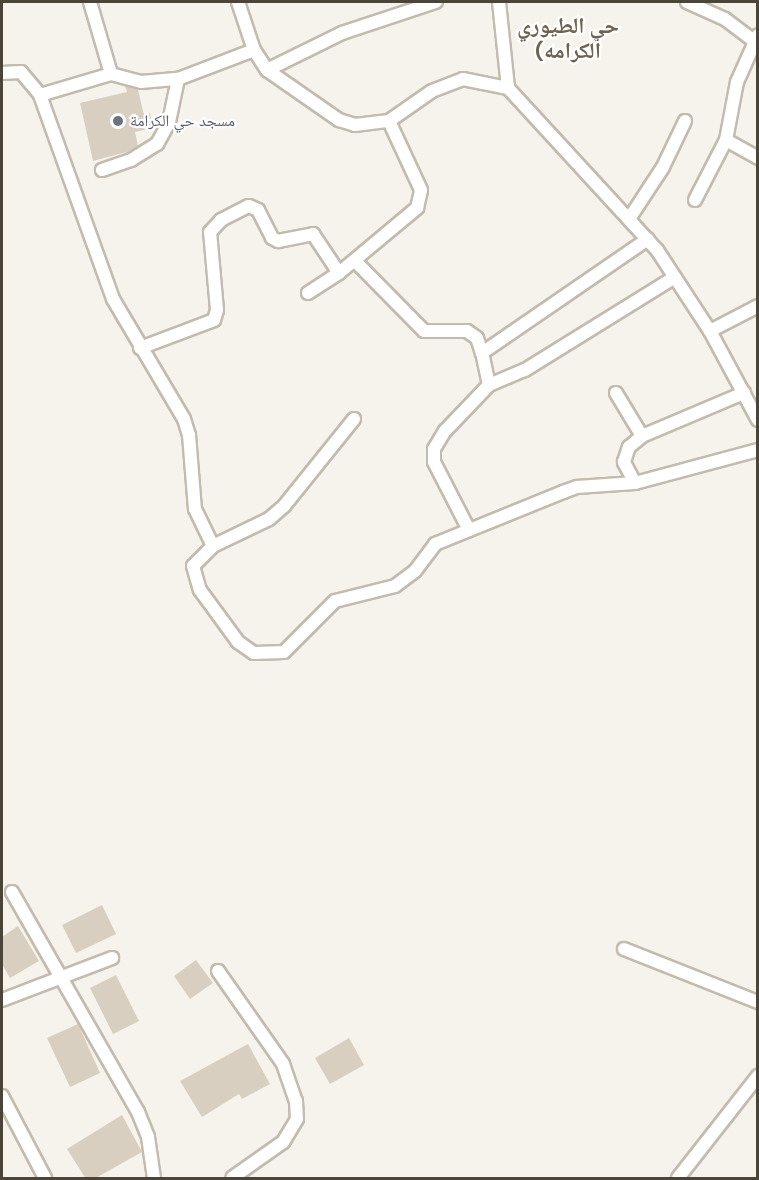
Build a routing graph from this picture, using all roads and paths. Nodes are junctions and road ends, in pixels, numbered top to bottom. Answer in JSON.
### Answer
{"nodes":[{"id":1,"x":90,"y":2,"type":"edge"},
{"id":2,"x":238,"y":2,"type":"edge"},
{"id":3,"x":436,"y":2,"type":"edge"},
{"id":4,"x":499,"y":2,"type":"edge"},
{"id":5,"x":687,"y":2,"type":"edge"},
{"id":6,"x":756,"y":40,"type":"edge"},
{"id":7,"x":254,"y":50,"type":"junction"},
{"id":8,"x":267,"y":70,"type":"junction"},
{"id":9,"x":2,"y":73,"type":"edge"},
{"id":10,"x":111,"y":74,"type":"junction"},
{"id":11,"x":178,"y":79,"type":"junction"},
{"id":12,"x":508,"y":88,"type":"junction"},
{"id":13,"x":40,"y":95,"type":"junction"},
{"id":14,"x":389,"y":121,"type":"junction"},
{"id":15,"x":685,"y":121,"type":"dead end"},
{"id":16,"x":726,"y":140,"type":"junction"},
{"id":17,"x":758,"y":158,"type":"edge"},
{"id":18,"x":102,"y":170,"type":"dead end"},
{"id":19,"x":695,"y":200,"type":"dead end"},
{"id":20,"x":629,"y":219,"type":"junction"},
{"id":21,"x":648,"y":239,"type":"junction"},
{"id":22,"x":355,"y":261,"type":"junction"},
{"id":23,"x":339,"y":273,"type":"junction"},
{"id":24,"x":675,"y":277,"type":"junction"},
{"id":25,"x":308,"y":293,"type":"dead end"},
{"id":26,"x":758,"y":306,"type":"edge"},
{"id":27,"x":710,"y":331,"type":"junction"},
{"id":28,"x":140,"y":348,"type":"junction"},
{"id":29,"x":482,"y":353,"type":"junction"},
{"id":30,"x":489,"y":385,"type":"junction"},
{"id":31,"x":616,"y":393,"type":"dead end"},
{"id":32,"x":744,"y":393,"type":"junction"},
{"id":33,"x":354,"y":419,"type":"dead end"},
{"id":34,"x":758,"y":420,"type":"edge"},
{"id":35,"x":642,"y":436,"type":"junction"},
{"id":36,"x":758,"y":450,"type":"edge"},
{"id":37,"x":635,"y":483,"type":"junction"},
{"id":38,"x":470,"y":530,"type":"junction"},
{"id":39,"x":213,"y":546,"type":"junction"},
{"id":40,"x":12,"y":892,"type":"dead end"},
{"id":41,"x":624,"y":949,"type":"dead end"},
{"id":42,"x":112,"y":958,"type":"dead end"},
{"id":43,"x":218,"y":971,"type":"dead end"},
{"id":44,"x":63,"y":976,"type":"junction"},
{"id":45,"x":2,"y":1000,"type":"edge"},
{"id":46,"x":758,"y":1002,"type":"edge"},
{"id":47,"x":758,"y":1076,"type":"edge"},
{"id":48,"x":2,"y":1096,"type":"edge"},
{"id":49,"x":5,"y":1110,"type":"edge"},
{"id":50,"x":45,"y":1179,"type":"edge"},
{"id":51,"x":154,"y":1179,"type":"edge"},
{"id":52,"x":232,"y":1179,"type":"edge"},
{"id":53,"x":678,"y":1179,"type":"edge"}],
"edges":[{"from":1,"to":10,"type":"street"},
{"from":2,"to":7,"type":"street"},
{"from":3,"to":8,"type":"street"},
{"from":4,"to":12,"type":"street"},
{"from":5,"to":6,"type":"street"},
{"from":6,"to":16,"type":"street"},
{"from":7,"to":8,"type":"street"},
{"from":7,"to":11,"type":"street"},
{"from":8,"to":14,"type":"street"},
{"from":9,"to":13,"type":"street"},
{"from":10,"to":11,"type":"street"},
{"from":10,"to":13,"type":"street"},
{"from":11,"to":18,"type":"street"},
{"from":12,"to":14,"type":"street"},
{"from":12,"to":20,"type":"street"},
{"from":13,"to":28,"type":"street"},
{"from":14,"to":22,"type":"street"},
{"from":15,"to":20,"type":"street"},
{"from":16,"to":17,"type":"street"},
{"from":16,"to":19,"type":"street"},
{"from":20,"to":21,"type":"street"},
{"from":21,"to":24,"type":"street"},
{"from":21,"to":29,"type":"street"},
{"from":22,"to":23,"type":"street"},
{"from":22,"to":29,"type":"street"},
{"from":23,"to":25,"type":"street"},
{"from":23,"to":28,"type":"street"},
{"from":24,"to":27,"type":"street"},
{"from":24,"to":30,"type":"street"},
{"from":26,"to":27,"type":"street"},
{"from":27,"to":32,"type":"street"},
{"from":28,"to":39,"type":"street"},
{"from":29,"to":30,"type":"street"},
{"from":30,"to":38,"type":"street"},
{"from":31,"to":35,"type":"street"},
{"from":32,"to":34,"type":"street"},
{"from":32,"to":35,"type":"street"},
{"from":33,"to":39,"type":"street"},
{"from":35,"to":37,"type":"street"},
{"from":36,"to":37,"type":"street"},
{"from":37,"to":38,"type":"street"},
{"from":38,"to":39,"type":"street"},
{"from":40,"to":44,"type":"street"},
{"from":41,"to":46,"type":"street"},
{"from":42,"to":44,"type":"street"},
{"from":43,"to":52,"type":"street"},
{"from":44,"to":45,"type":"street"},
{"from":44,"to":51,"type":"street"},
{"from":47,"to":53,"type":"street"},
{"from":48,"to":49,"type":"street"},
{"from":49,"to":50,"type":"street"}]}
